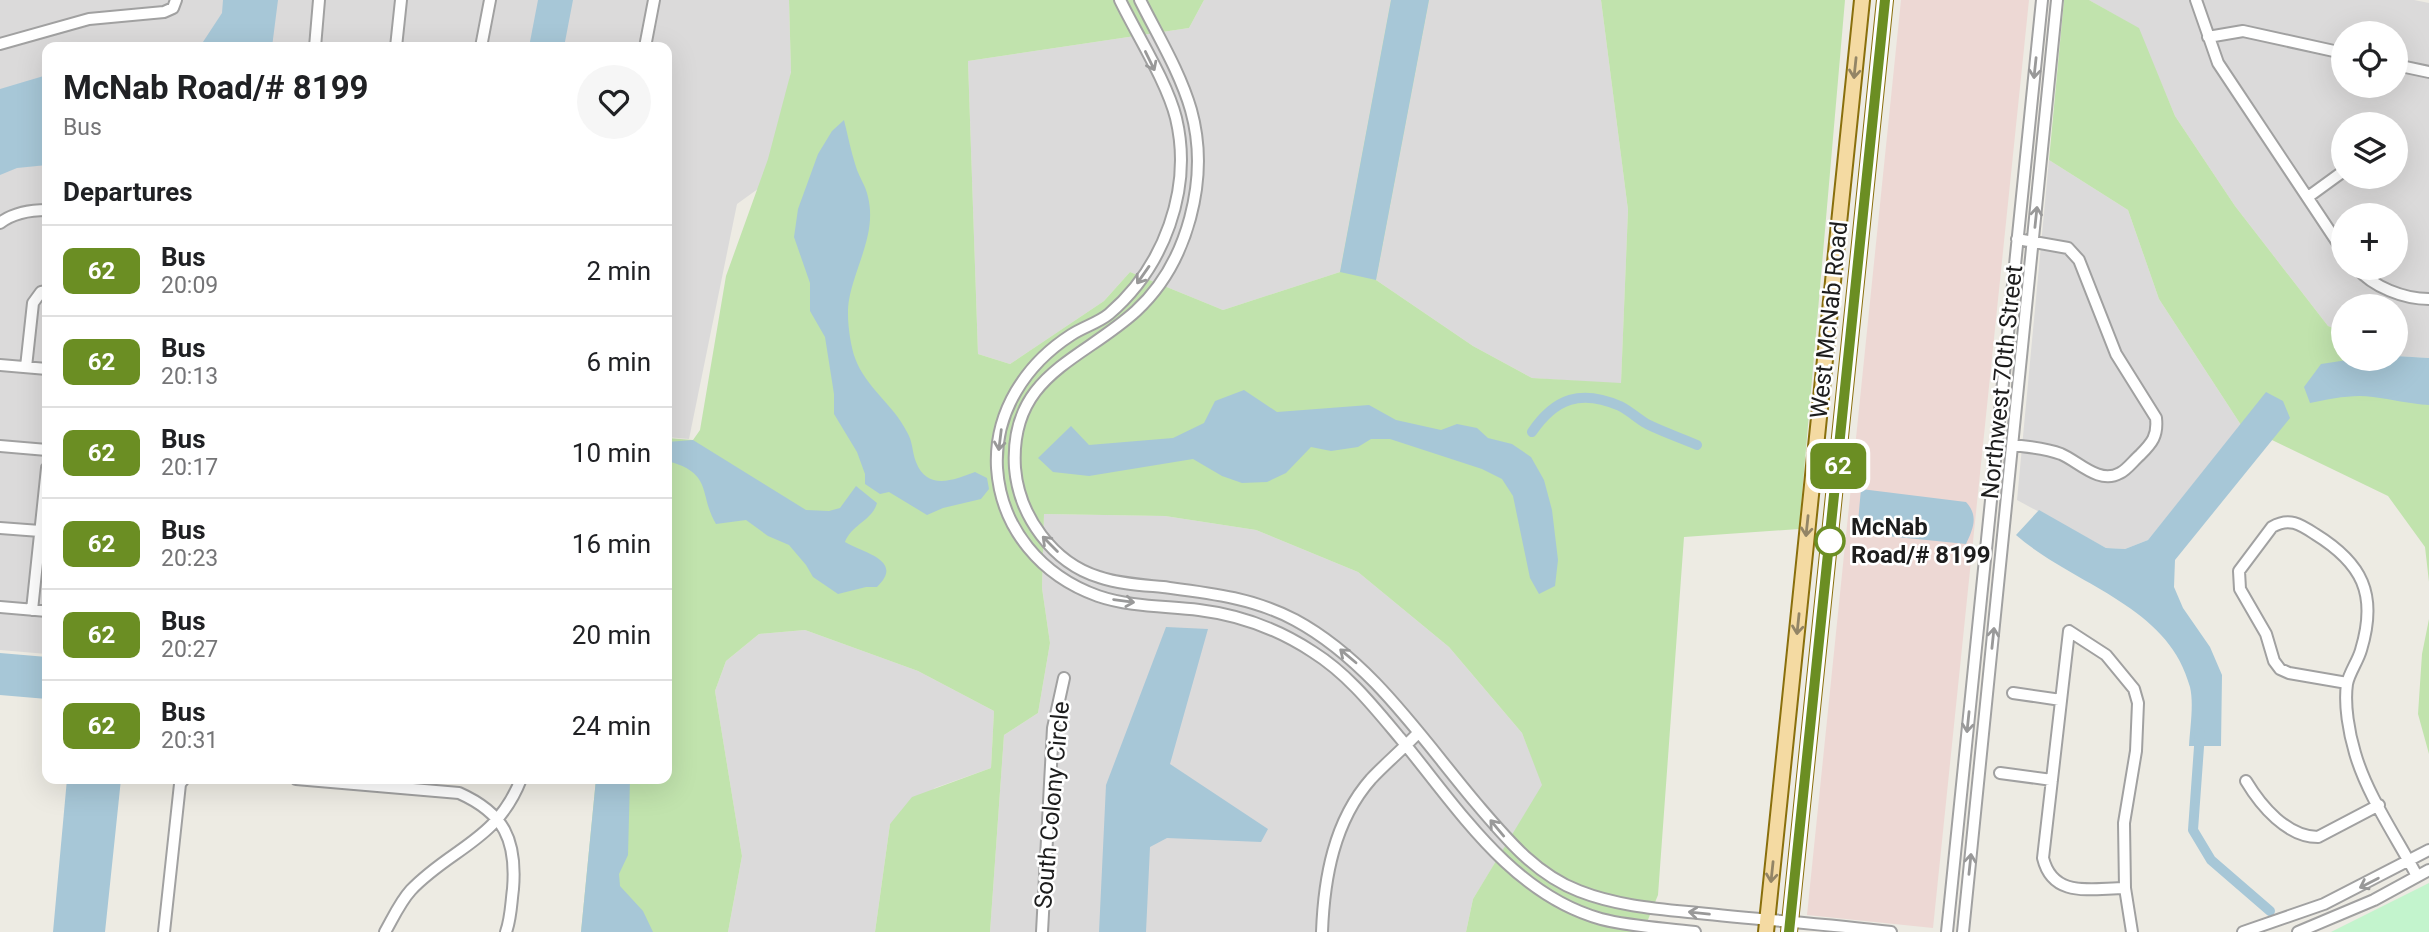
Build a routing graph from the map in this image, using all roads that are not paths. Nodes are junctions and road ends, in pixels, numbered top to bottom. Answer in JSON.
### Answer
{"nodes":[{"id":1,"x":319,"y":0,"type":"edge"},
{"id":2,"x":401,"y":0,"type":"edge"},
{"id":3,"x":490,"y":0,"type":"edge"},
{"id":4,"x":654,"y":0,"type":"edge"},
{"id":5,"x":1120,"y":0,"type":"edge"},
{"id":6,"x":1140,"y":0,"type":"edge"},
{"id":7,"x":1862,"y":0,"type":"edge"},
{"id":8,"x":1885,"y":0,"type":"edge"},
{"id":9,"x":2042,"y":0,"type":"edge"},
{"id":10,"x":2057,"y":0,"type":"edge"},
{"id":11,"x":2196,"y":0,"type":"edge"},
{"id":12,"x":175,"y":4,"type":"edge"},
{"id":13,"x":2207,"y":37,"type":"junction"},
{"id":14,"x":315,"y":42,"type":"edge"},
{"id":15,"x":397,"y":42,"type":"edge"},
{"id":16,"x":482,"y":42,"type":"edge"},
{"id":17,"x":646,"y":42,"type":"edge"},
{"id":18,"x":0,"y":44,"type":"edge"},
{"id":19,"x":2331,"y":50,"type":"edge"},
{"id":20,"x":2408,"y":68,"type":"edge"},
{"id":21,"x":2429,"y":72,"type":"edge"},
{"id":22,"x":2331,"y":180,"type":"edge"},
{"id":23,"x":2308,"y":197,"type":"junction"},
{"id":24,"x":42,"y":210,"type":"edge"},
{"id":25,"x":0,"y":223,"type":"edge"},
{"id":26,"x":2331,"y":232,"type":"edge"},
{"id":27,"x":2017,"y":239,"type":"junction"},
{"id":28,"x":2034,"y":242,"type":"junction"},
{"id":29,"x":2371,"y":280,"type":"edge"},
{"id":30,"x":42,"y":294,"type":"edge"},
{"id":31,"x":2429,"y":299,"type":"edge"},
{"id":32,"x":0,"y":365,"type":"edge"},
{"id":33,"x":26,"y":367,"type":"junction"},
{"id":34,"x":42,"y":369,"type":"edge"},
{"id":35,"x":2013,"y":445,"type":"junction"},
{"id":36,"x":0,"y":446,"type":"edge"},
{"id":37,"x":42,"y":450,"type":"edge"},
{"id":38,"x":42,"y":513,"type":"edge"},
{"id":39,"x":0,"y":528,"type":"edge"},
{"id":40,"x":40,"y":531,"type":"junction"},
{"id":41,"x":1087,"y":571,"type":"junction"},
{"id":42,"x":1096,"y":595,"type":"junction"},
{"id":43,"x":0,"y":607,"type":"edge"},
{"id":44,"x":32,"y":610,"type":"junction"},
{"id":45,"x":42,"y":611,"type":"edge"},
{"id":46,"x":1064,"y":678,"type":"dead end"},
{"id":47,"x":2347,"y":683,"type":"junction"},
{"id":48,"x":2013,"y":693,"type":"dead end"},
{"id":49,"x":2061,"y":700,"type":"junction"},
{"id":50,"x":1418,"y":733,"type":"junction"},
{"id":51,"x":1406,"y":746,"type":"junction"},
{"id":52,"x":2000,"y":774,"type":"dead end"},
{"id":53,"x":2052,"y":780,"type":"junction"},
{"id":54,"x":2246,"y":781,"type":"dead end"},
{"id":55,"x":180,"y":784,"type":"edge"},
{"id":56,"x":354,"y":784,"type":"edge"},
{"id":57,"x":519,"y":784,"type":"edge"},
{"id":58,"x":1468,"y":794,"type":"junction"},
{"id":59,"x":2379,"y":805,"type":"junction"},
{"id":60,"x":1455,"y":806,"type":"junction"},
{"id":61,"x":498,"y":817,"type":"junction"},
{"id":62,"x":2429,"y":850,"type":"edge"},
{"id":63,"x":2410,"y":861,"type":"junction"},
{"id":64,"x":2429,"y":870,"type":"edge"},
{"id":65,"x":2417,"y":876,"type":"junction"},
{"id":66,"x":2125,"y":888,"type":"junction"},
{"id":67,"x":1766,"y":926,"type":"edge"},
{"id":68,"x":1790,"y":927,"type":"edge"},
{"id":69,"x":163,"y":932,"type":"edge"},
{"id":70,"x":385,"y":932,"type":"edge"},
{"id":71,"x":506,"y":932,"type":"edge"},
{"id":72,"x":1042,"y":932,"type":"edge"},
{"id":73,"x":1322,"y":932,"type":"edge"},
{"id":74,"x":1695,"y":932,"type":"edge"},
{"id":75,"x":1891,"y":932,"type":"edge"},
{"id":76,"x":1947,"y":932,"type":"edge"},
{"id":77,"x":1963,"y":932,"type":"edge"},
{"id":78,"x":2132,"y":932,"type":"edge"},
{"id":79,"x":2243,"y":932,"type":"edge"},
{"id":80,"x":2298,"y":932,"type":"edge"}],
"edges":[{"from":1,"to":14,"type":"street"},
{"from":2,"to":15,"type":"street"},
{"from":3,"to":16,"type":"street"},
{"from":4,"to":17,"type":"street"},
{"from":5,"to":42,"type":"street","one_way":true},
{"from":41,"to":6,"type":"street","one_way":true},
{"from":7,"to":67,"type":"main road","name":"West McNab Road","one_way":true},
{"from":8,"to":68,"type":"main road","name":"West McNab Road"},
{"from":9,"to":27,"type":"street","name":"Northwest 70th Street","one_way":true},
{"from":28,"to":10,"type":"street","name":"Northwest 70th Street","one_way":true},
{"from":11,"to":13,"type":"street"},
{"from":12,"to":18,"type":"street"},
{"from":13,"to":19,"type":"street"},
{"from":13,"to":23,"type":"street"},
{"from":20,"to":21,"type":"street"},
{"from":22,"to":23,"type":"street"},
{"from":23,"to":26,"type":"street"},
{"from":24,"to":25,"type":"street"},
{"from":27,"to":28,"type":"street"},
{"from":27,"to":76,"type":"street","name":"Northwest 70th Street","one_way":true},
{"from":28,"to":35,"type":"street","name":"Northwest 70th Street"},
{"from":28,"to":35,"type":"street"},
{"from":29,"to":31,"type":"street"},
{"from":30,"to":33,"type":"street"},
{"from":32,"to":33,"type":"street"},
{"from":33,"to":34,"type":"street"},
{"from":77,"to":35,"type":"street","name":"Northwest 70th Street","one_way":true},
{"from":36,"to":37,"type":"street"},
{"from":38,"to":40,"type":"street"},
{"from":39,"to":40,"type":"street"},
{"from":40,"to":44,"type":"street"},
{"from":41,"to":42,"type":"street"},
{"from":50,"to":41,"type":"street","one_way":true},
{"from":42,"to":51,"type":"street","one_way":true},
{"from":43,"to":44,"type":"street"},
{"from":44,"to":45,"type":"street"},
{"from":46,"to":72,"type":"street","name":"South Colony Circle"},
{"from":47,"to":47,"type":"street"},
{"from":47,"to":59,"type":"street"},
{"from":48,"to":49,"type":"street"},
{"from":49,"to":53,"type":"street"},
{"from":49,"to":66,"type":"street"},
{"from":50,"to":51,"type":"street"},
{"from":50,"to":58,"type":"street"},
{"from":51,"to":60,"type":"street"},
{"from":51,"to":73,"type":"street"},
{"from":52,"to":53,"type":"street"},
{"from":53,"to":66,"type":"street"},
{"from":54,"to":59,"type":"street"},
{"from":55,"to":69,"type":"street"},
{"from":56,"to":61,"type":"street"},
{"from":57,"to":61,"type":"street"},
{"from":58,"to":60,"type":"street"},
{"from":67,"to":58,"type":"street","one_way":true},
{"from":59,"to":63,"type":"street"},
{"from":60,"to":74,"type":"street"},
{"from":61,"to":70,"type":"street"},
{"from":61,"to":71,"type":"street"},
{"from":62,"to":63,"type":"street"},
{"from":63,"to":65,"type":"street"},
{"from":63,"to":79,"type":"street","one_way":true},
{"from":64,"to":65,"type":"street"},
{"from":65,"to":80,"type":"street"},
{"from":66,"to":78,"type":"street"},
{"from":67,"to":68,"type":"street"},
{"from":68,"to":75,"type":"street"}]}
